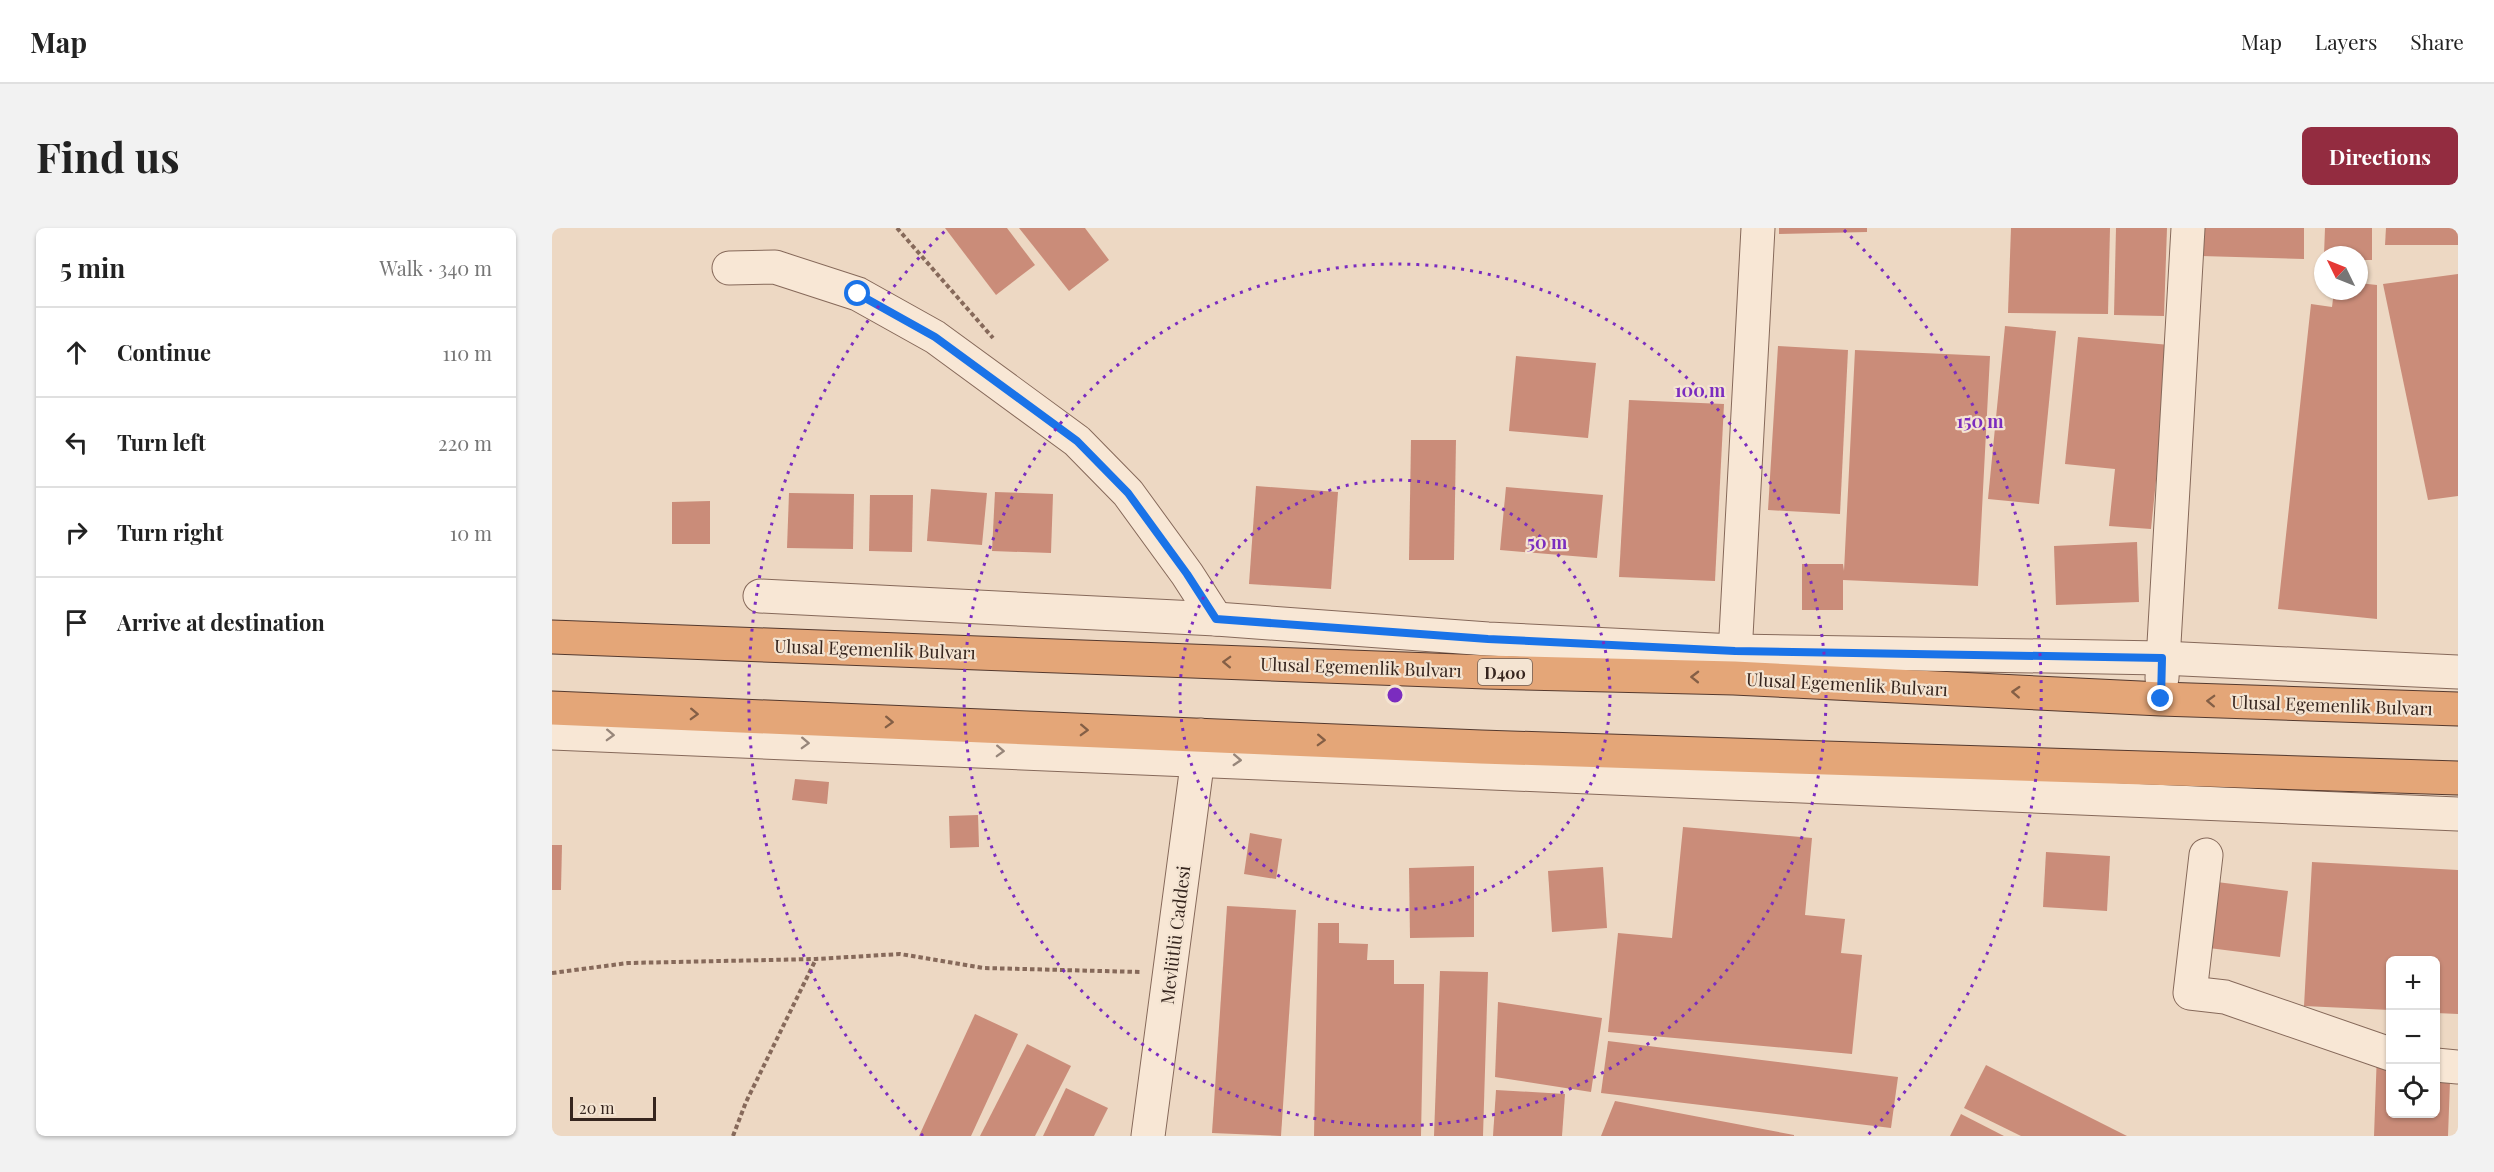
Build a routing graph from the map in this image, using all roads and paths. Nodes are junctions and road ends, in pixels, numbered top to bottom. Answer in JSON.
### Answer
{"nodes":[{"id":1,"x":897,"y":228,"type":"edge"},
{"id":2,"x":1758,"y":228,"type":"edge"},
{"id":3,"x":2188,"y":228,"type":"edge"},
{"id":4,"x":729,"y":268,"type":"dead end"},
{"id":5,"x":998,"y":344,"type":"dead end"},
{"id":6,"x":760,"y":596,"type":"dead end"},
{"id":7,"x":1216,"y":619,"type":"junction"},
{"id":8,"x":552,"y":637,"type":"edge"},
{"id":9,"x":2162,"y":658,"type":"junction"},
{"id":10,"x":1734,"y":665,"type":"junction"},
{"id":11,"x":2458,"y":672,"type":"edge"},
{"id":12,"x":2161,"y":699,"type":"junction"},
{"id":13,"x":552,"y":708,"type":"edge"},
{"id":14,"x":2458,"y":710,"type":"edge"},
{"id":15,"x":552,"y":733,"type":"edge"},
{"id":16,"x":1199,"y":747,"type":"junction"},
{"id":17,"x":2458,"y":778,"type":"edge"},
{"id":18,"x":2458,"y":814,"type":"edge"},
{"id":19,"x":2206,"y":855,"type":"dead end"},
{"id":20,"x":816,"y":959,"type":"junction"},
{"id":21,"x":1170,"y":972,"type":"junction"},
{"id":22,"x":552,"y":973,"type":"edge"},
{"id":23,"x":2386,"y":1052,"type":"edge"},
{"id":24,"x":2440,"y":1065,"type":"edge"},
{"id":25,"x":2458,"y":1067,"type":"edge"},
{"id":26,"x":733,"y":1136,"type":"edge"},
{"id":27,"x":1148,"y":1136,"type":"edge"}],
"edges":[{"from":1,"to":5,"type":"path"},
{"from":2,"to":10,"type":"street"},
{"from":3,"to":9,"type":"street"},
{"from":4,"to":7,"type":"street"},
{"from":6,"to":7,"type":"street"},
{"from":7,"to":10,"type":"street"},
{"from":10,"to":8,"type":"highway","name":"Ulusal Egemenlik Bulvarı","number":"D400","one_way":true},
{"from":9,"to":10,"type":"street"},
{"from":9,"to":11,"type":"street"},
{"from":9,"to":12,"type":"street"},
{"from":12,"to":10,"type":"highway","name":"Ulusal Egemenlik Bulvarı","number":"D400","one_way":true},
{"from":14,"to":12,"type":"highway","name":"Ulusal Egemenlik Bulvarı","number":"D400","one_way":true},
{"from":13,"to":16,"type":"highway","one_way":true},
{"from":15,"to":16,"type":"street","one_way":true},
{"from":16,"to":17,"type":"highway","one_way":true},
{"from":16,"to":18,"type":"street","one_way":true},
{"from":16,"to":21,"type":"street","name":"Mevlütlü Caddesi"},
{"from":19,"to":23,"type":"street"},
{"from":20,"to":21,"type":"path"},
{"from":20,"to":22,"type":"path"},
{"from":20,"to":26,"type":"path"},
{"from":21,"to":27,"type":"street","name":"Mevlütlü Caddesi"},
{"from":24,"to":25,"type":"street"}]}
